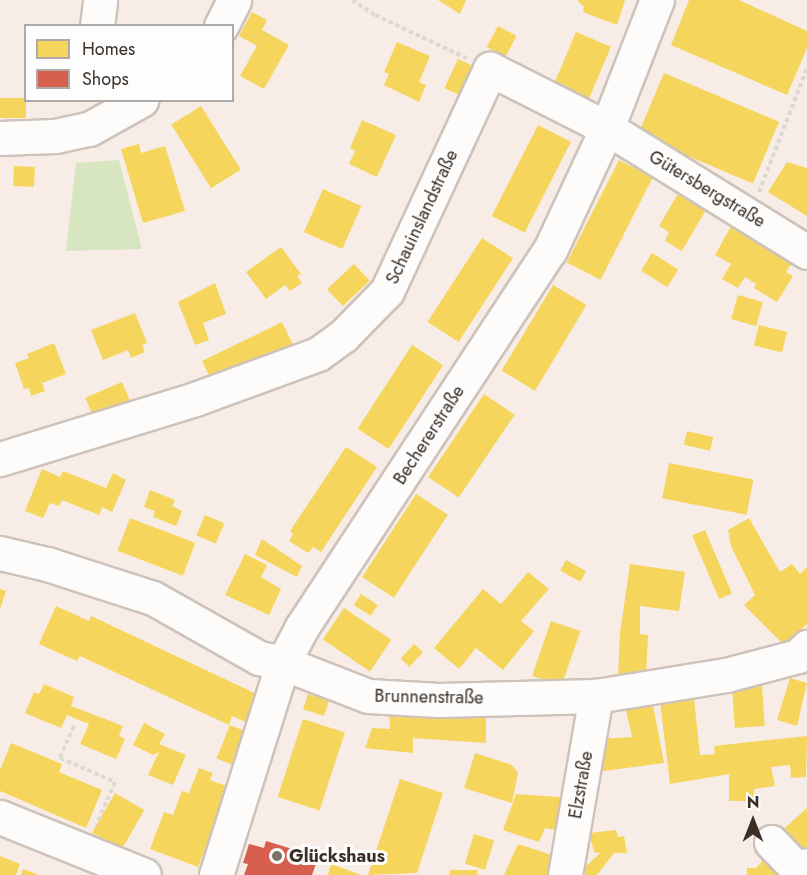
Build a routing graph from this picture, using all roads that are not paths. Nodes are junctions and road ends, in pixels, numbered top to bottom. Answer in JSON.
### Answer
{"nodes":[{"id":1,"x":100,"y":0,"type":"edge"},
{"id":2,"x":234,"y":0,"type":"edge"},
{"id":3,"x":657,"y":0,"type":"edge"},
{"id":4,"x":97,"y":24,"type":"edge"},
{"id":5,"x":222,"y":24,"type":"edge"},
{"id":6,"x":129,"y":104,"type":"edge"},
{"id":7,"x":607,"y":128,"type":"junction"},
{"id":8,"x":0,"y":138,"type":"edge"},
{"id":9,"x":807,"y":252,"type":"edge"},
{"id":10,"x":0,"y":459,"type":"edge"},
{"id":11,"x":0,"y":553,"type":"edge"},
{"id":12,"x":804,"y":656,"type":"edge"},
{"id":13,"x":283,"y":663,"type":"junction"},
{"id":14,"x":596,"y":696,"type":"junction"},
{"id":15,"x":0,"y":817,"type":"edge"},
{"id":16,"x":771,"y":842,"type":"dead end"},
{"id":17,"x":807,"y":866,"type":"edge"},
{"id":18,"x":144,"y":875,"type":"edge"},
{"id":19,"x":216,"y":875,"type":"edge"},
{"id":20,"x":565,"y":875,"type":"edge"}],
"edges":[{"from":1,"to":4,"type":"street"},
{"from":2,"to":5,"type":"street"},
{"from":3,"to":7,"type":"street","name":"Bechererstraße"},
{"from":6,"to":8,"type":"street"},
{"from":7,"to":9,"type":"street","name":"Gütersbergstraße"},
{"from":7,"to":10,"type":"street","name":"Schauinslandstraße"},
{"from":7,"to":13,"type":"street","name":"Bechererstraße"},
{"from":11,"to":13,"type":"street","name":"Brunnenstraße"},
{"from":12,"to":14,"type":"street","name":"Brunnenstraße"},
{"from":13,"to":14,"type":"street","name":"Brunnenstraße"},
{"from":13,"to":19,"type":"street","name":"Bechererstraße"},
{"from":14,"to":20,"type":"street","name":"Elzstraße"},
{"from":15,"to":18,"type":"street"},
{"from":16,"to":17,"type":"street"}]}
